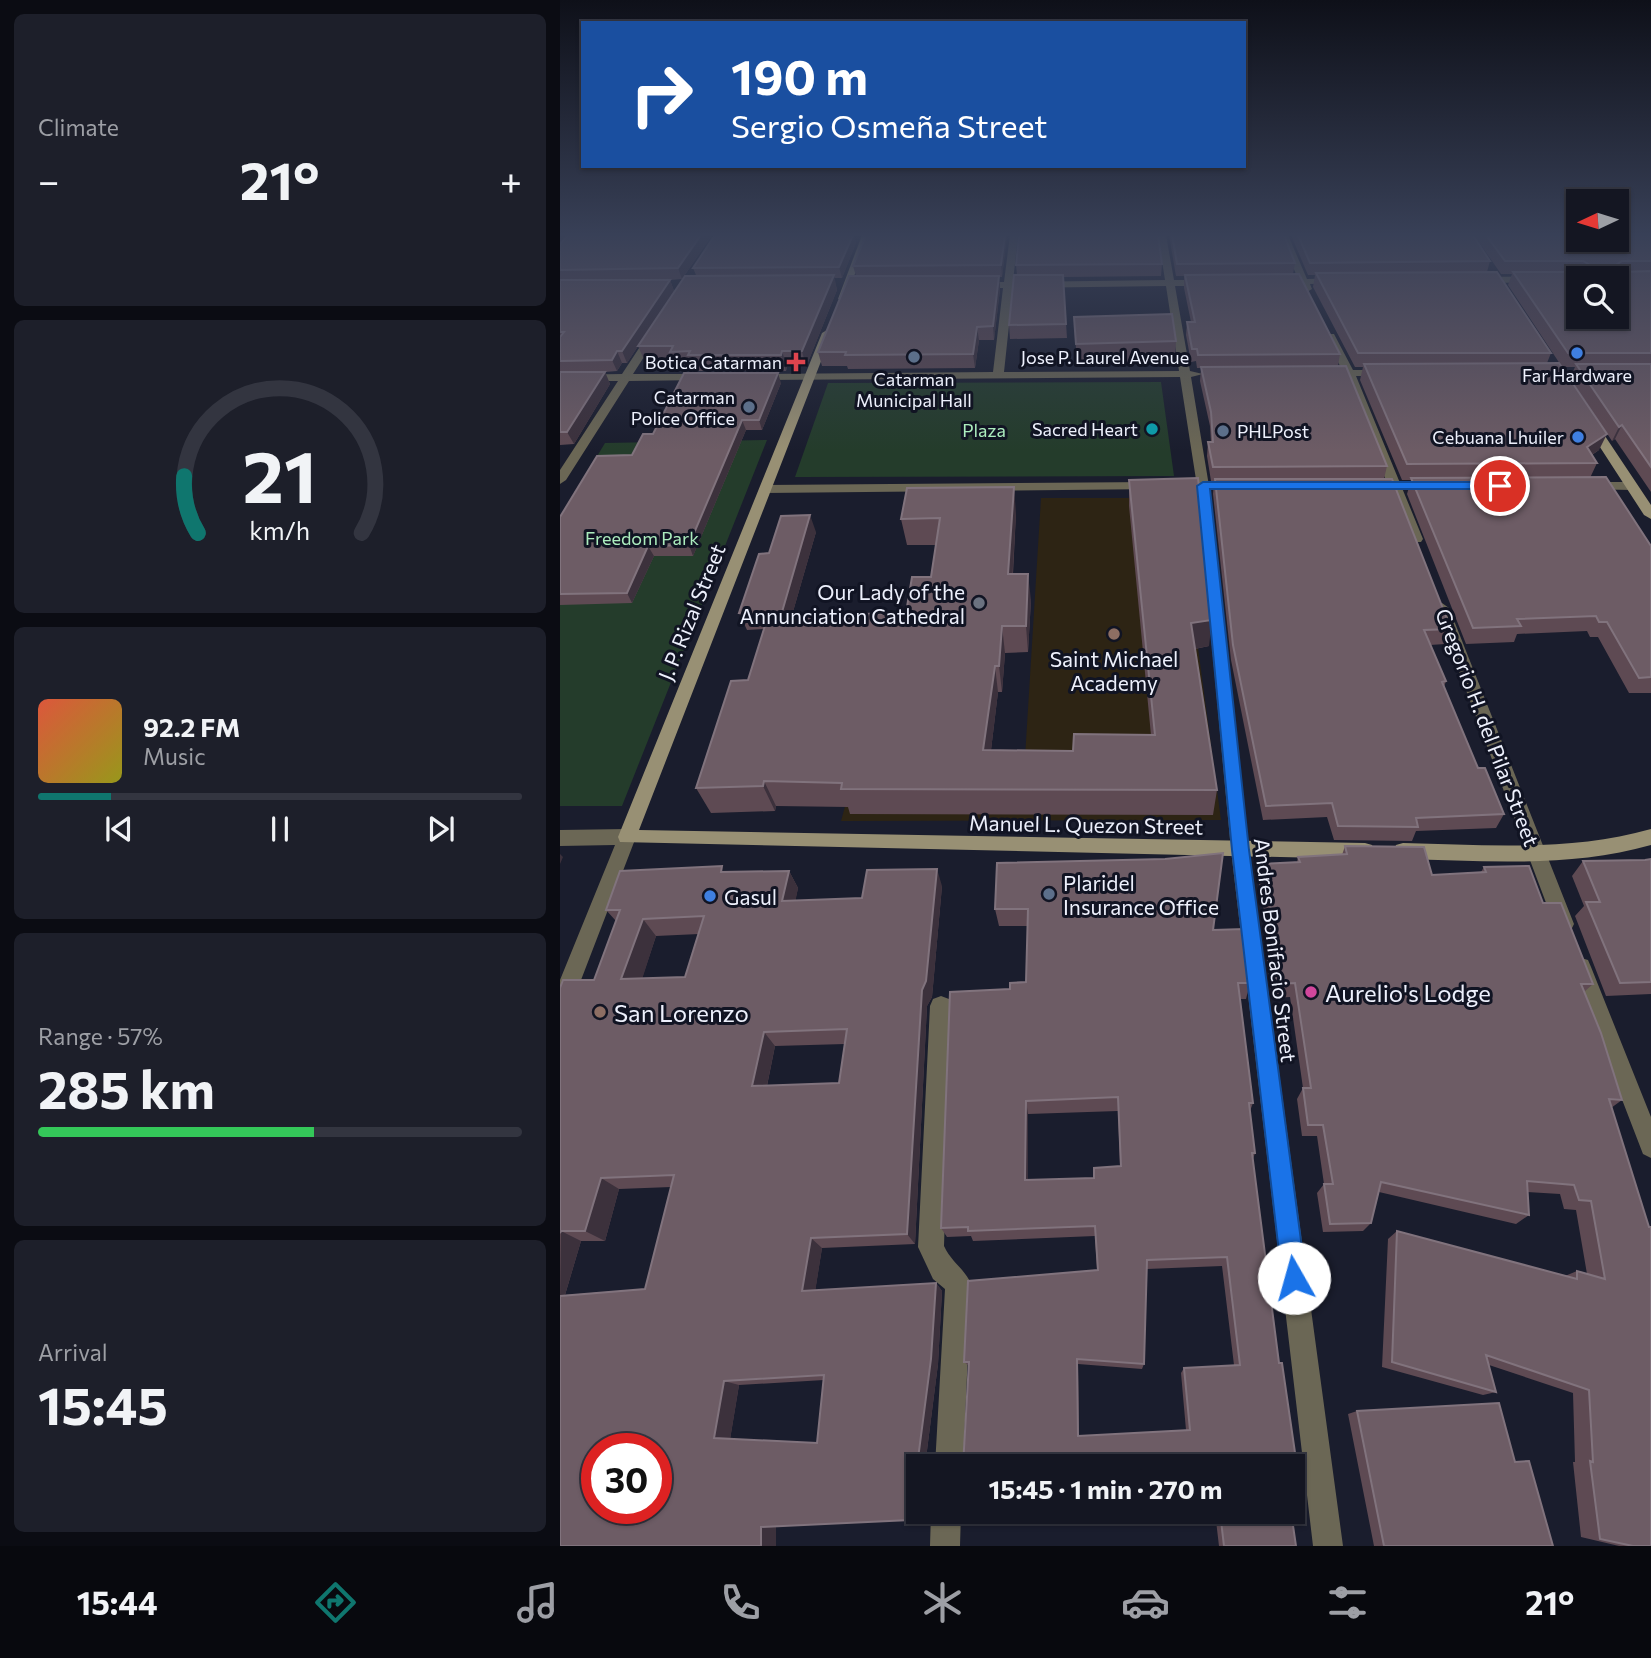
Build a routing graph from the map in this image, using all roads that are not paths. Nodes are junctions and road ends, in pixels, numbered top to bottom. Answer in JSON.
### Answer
{"nodes":[{"id":1,"x":837,"y":307,"type":"edge"},
{"id":2,"x":1006,"y":307,"type":"edge"},
{"id":3,"x":1174,"y":307,"type":"edge"},
{"id":4,"x":663,"y":320,"type":"edge"},
{"id":5,"x":1326,"y":327,"type":"edge"},
{"id":6,"x":1308,"y":373,"type":"edge"},
{"id":7,"x":1349,"y":373,"type":"junction"},
{"id":8,"x":1391,"y":373,"type":"edge"},
{"id":9,"x":1185,"y":374,"type":"junction"},
{"id":10,"x":1213,"y":374,"type":"edge"},
{"id":11,"x":998,"y":375,"type":"junction"},
{"id":12,"x":809,"y":376,"type":"junction"},
{"id":13,"x":717,"y":377,"type":"edge"},
{"id":14,"x":743,"y":377,"type":"edge"},
{"id":15,"x":625,"y":378,"type":"junction"},
{"id":16,"x":560,"y":379,"type":"edge"},
{"id":17,"x":1587,"y":418,"type":"edge"},
{"id":18,"x":560,"y":480,"type":"edge"},
{"id":19,"x":1164,"y":486,"type":"edge"},
{"id":20,"x":1576,"y":486,"type":"edge"},
{"id":21,"x":1632,"y":486,"type":"junction"},
{"id":22,"x":765,"y":489,"type":"junction"},
{"id":23,"x":1651,"y":515,"type":"edge"},
{"id":24,"x":1420,"y":549,"type":"edge"},
{"id":25,"x":1439,"y":599,"type":"edge"},
{"id":26,"x":627,"y":837,"type":"junction"},
{"id":27,"x":1651,"y":837,"type":"edge"},
{"id":28,"x":560,"y":838,"type":"edge"},
{"id":29,"x":1240,"y":850,"type":"junction"},
{"id":30,"x":1536,"y":852,"type":"junction"},
{"id":31,"x":560,"y":1006,"type":"edge"},
{"id":32,"x":941,"y":1006,"type":"dead end"},
{"id":33,"x":1651,"y":1146,"type":"edge"},
{"id":34,"x":950,"y":1454,"type":"edge"},
{"id":35,"x":945,"y":1524,"type":"edge"},
{"id":36,"x":944,"y":1546,"type":"edge"},
{"id":37,"x":1328,"y":1546,"type":"edge"}],
"edges":[{"from":1,"to":12,"type":"main road","name":"J. P. Rizal Street"},
{"from":2,"to":11,"type":"street"},
{"from":3,"to":9,"type":"street","name":"Andres Bonifacio Street"},
{"from":4,"to":15,"type":"street"},
{"from":5,"to":7,"type":"street"},
{"from":6,"to":7,"type":"street"},
{"from":7,"to":8,"type":"street"},
{"from":7,"to":24,"type":"street"},
{"from":9,"to":10,"type":"street","name":"Jose P. Laurel Avenue"},
{"from":9,"to":11,"type":"street","name":"Jose P. Laurel Avenue"},
{"from":9,"to":29,"type":"street","name":"Andres Bonifacio Street"},
{"from":11,"to":12,"type":"street","name":"Jose P. Laurel Avenue"},
{"from":12,"to":14,"type":"street","name":"Jose P. Laurel Avenue"},
{"from":12,"to":22,"type":"main road","name":"J. P. Rizal Street"},
{"from":13,"to":15,"type":"street"},
{"from":15,"to":16,"type":"street"},
{"from":15,"to":18,"type":"street"},
{"from":17,"to":21,"type":"main road"},
{"from":19,"to":22,"type":"street"},
{"from":20,"to":21,"type":"street"},
{"from":21,"to":23,"type":"main road"},
{"from":22,"to":26,"type":"main road","name":"J. P. Rizal Street"},
{"from":25,"to":30,"type":"street","name":"Gregorio H. del Pilar Street"},
{"from":26,"to":28,"type":"street","name":"Manuel L. Quezon Street"},
{"from":26,"to":29,"type":"main road","name":"Manuel L. Quezon Street"},
{"from":26,"to":31,"type":"street","name":"J. P. Rizal Street"},
{"from":27,"to":30,"type":"main road","name":"Manuel L. Quezon Street"},
{"from":29,"to":30,"type":"main road","name":"Manuel L. Quezon Street"},
{"from":29,"to":37,"type":"street","name":"Andres Bonifacio Street"},
{"from":30,"to":33,"type":"street","name":"Gregorio H. del Pilar Street"},
{"from":32,"to":34,"type":"street"},
{"from":35,"to":36,"type":"street"}]}
